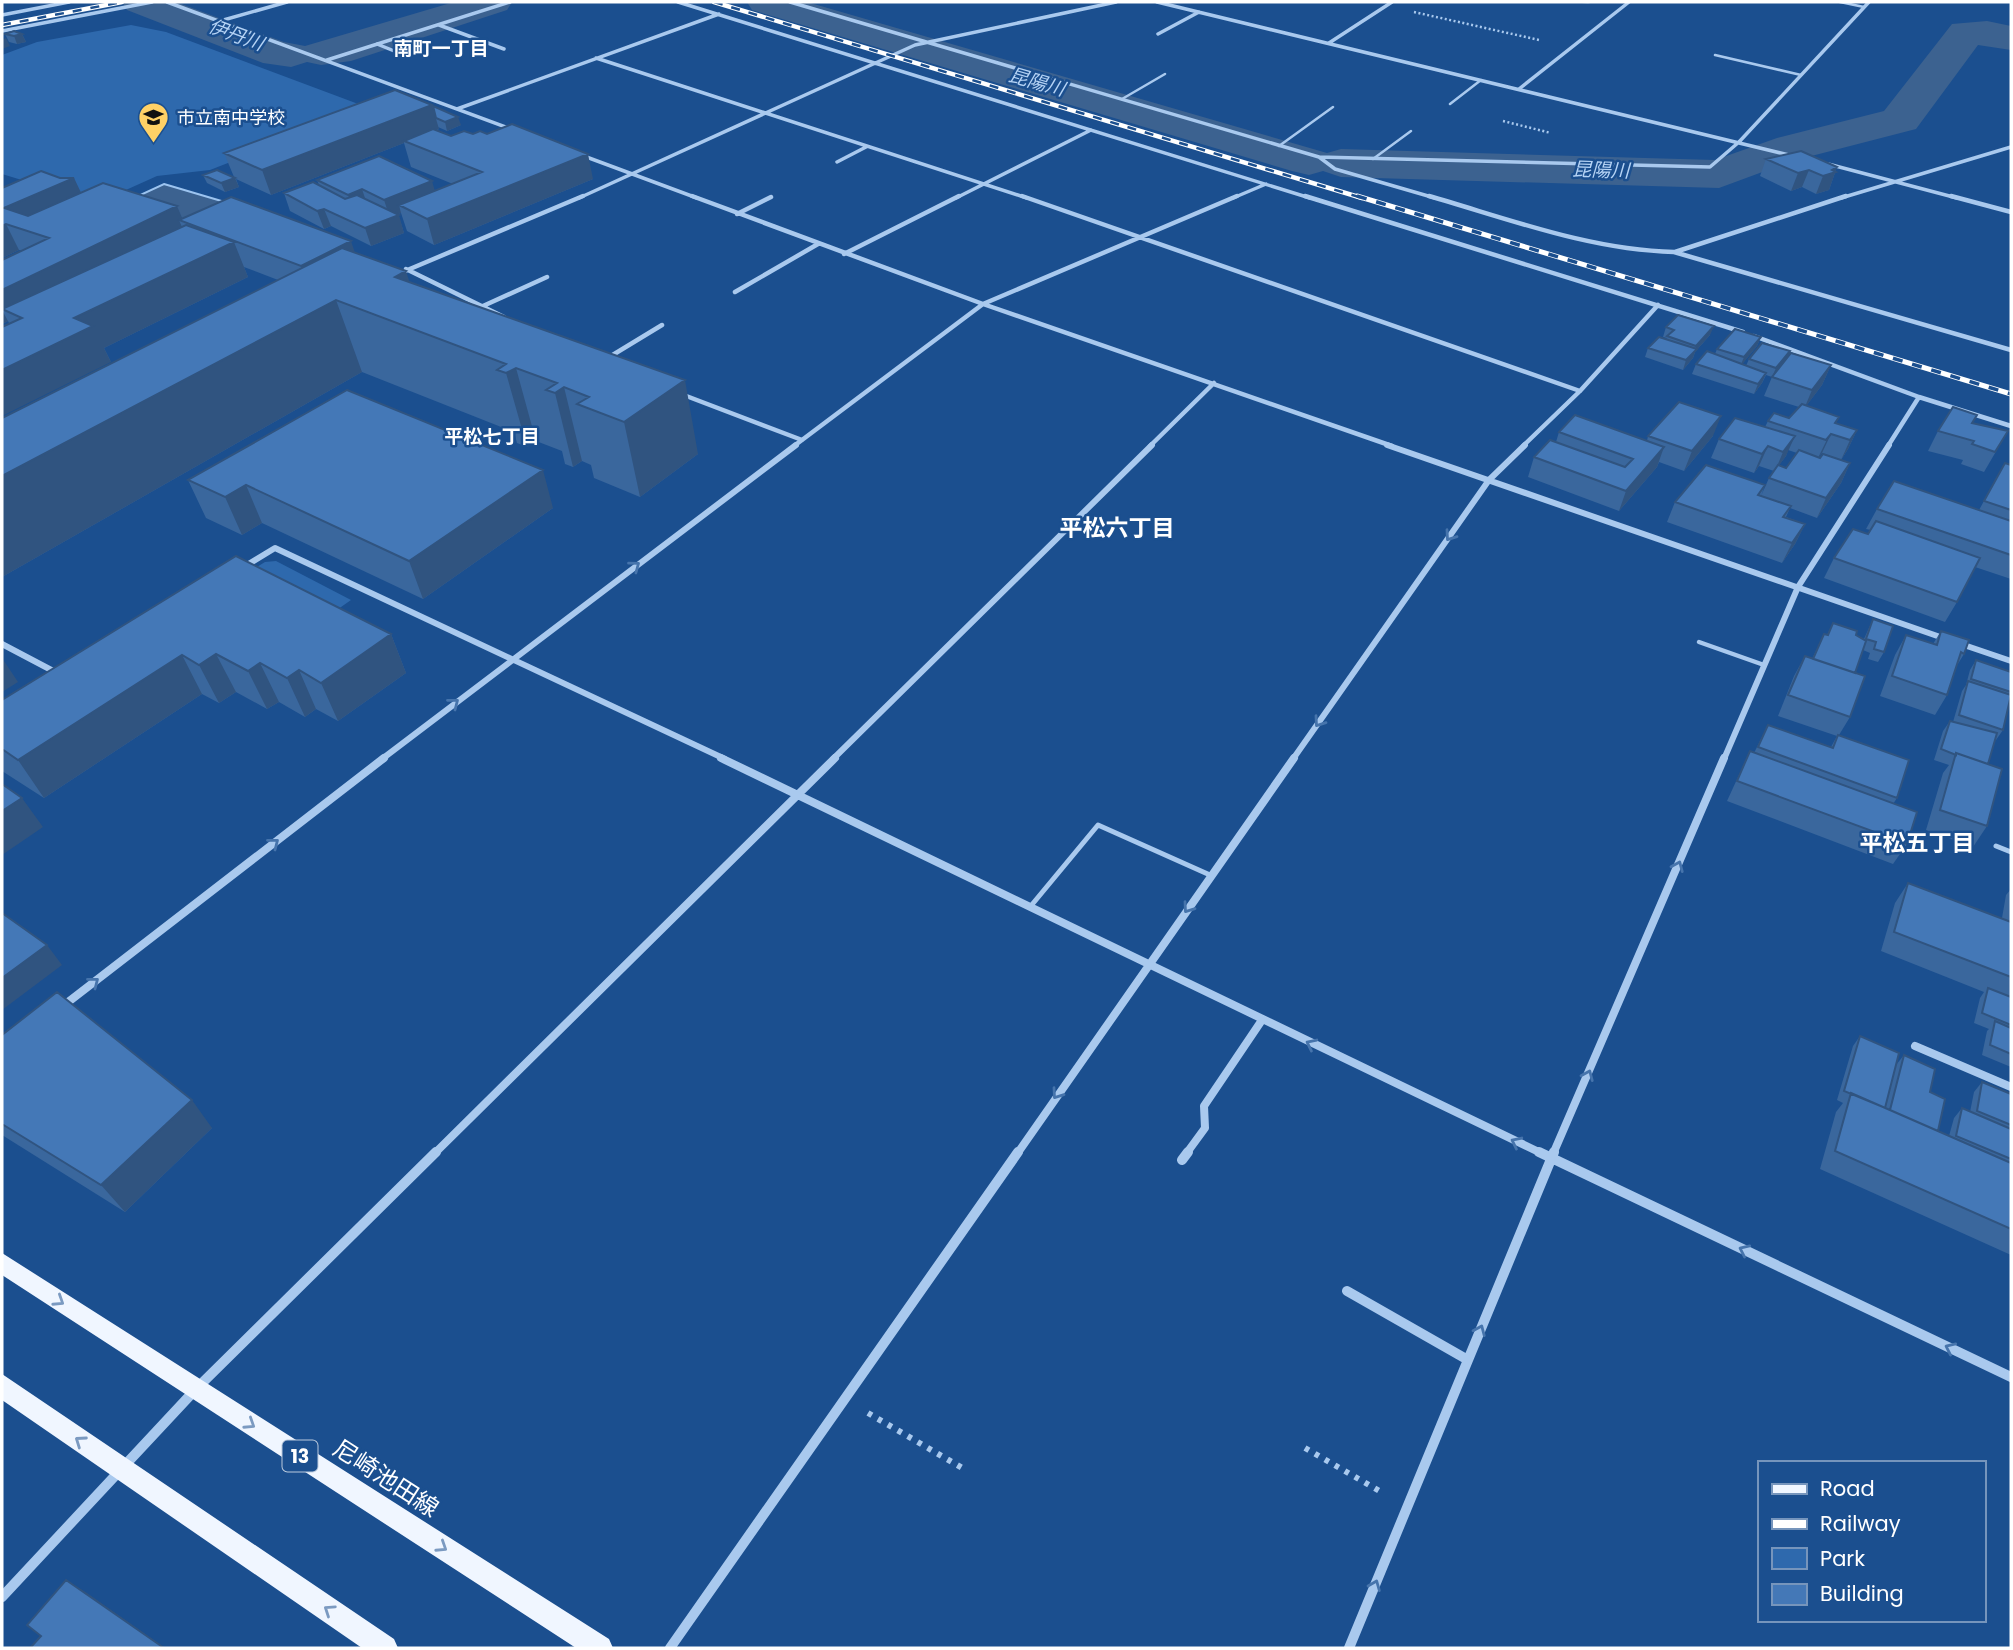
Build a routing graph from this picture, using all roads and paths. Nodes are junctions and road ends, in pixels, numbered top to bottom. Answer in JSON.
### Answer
{"nodes":[{"id":1,"x":69,"y":2,"type":"edge"},
{"id":2,"x":152,"y":2,"type":"edge"},
{"id":3,"x":167,"y":2,"type":"edge"},
{"id":4,"x":286,"y":2,"type":"edge"},
{"id":5,"x":492,"y":2,"type":"edge"},
{"id":6,"x":510,"y":2,"type":"edge"},
{"id":7,"x":678,"y":2,"type":"edge"},
{"id":8,"x":790,"y":2,"type":"edge"},
{"id":9,"x":1116,"y":2,"type":"edge"},
{"id":10,"x":1157,"y":2,"type":"edge"},
{"id":11,"x":1392,"y":2,"type":"edge"},
{"id":12,"x":1629,"y":2,"type":"edge"},
{"id":13,"x":1840,"y":2,"type":"edge"},
{"id":14,"x":1869,"y":2,"type":"edge"},
{"id":15,"x":500,"y":5,"type":"junction"},
{"id":16,"x":1864,"y":6,"type":"junction"},
{"id":17,"x":1411,"y":11,"type":"dead end"},
{"id":18,"x":1199,"y":12,"type":"junction"},
{"id":19,"x":719,"y":14,"type":"junction"},
{"id":20,"x":2,"y":15,"type":"edge"},
{"id":21,"x":219,"y":22,"type":"junction"},
{"id":22,"x":438,"y":25,"type":"junction"},
{"id":23,"x":2,"y":32,"type":"edge"},
{"id":24,"x":1158,"y":34,"type":"dead end"},
{"id":25,"x":1538,"y":40,"type":"dead end"},
{"id":26,"x":926,"y":42,"type":"junction"},
{"id":27,"x":1329,"y":43,"type":"junction"},
{"id":28,"x":377,"y":44,"type":"junction"},
{"id":29,"x":504,"y":49,"type":"dead end"},
{"id":30,"x":1714,"y":55,"type":"dead end"},
{"id":31,"x":409,"y":57,"type":"dead end"},
{"id":32,"x":596,"y":58,"type":"junction"},
{"id":33,"x":326,"y":61,"type":"junction"},
{"id":34,"x":877,"y":62,"type":"junction"},
{"id":35,"x":1165,"y":74,"type":"dead end"},
{"id":36,"x":1801,"y":75,"type":"junction"},
{"id":37,"x":1481,"y":80,"type":"junction"},
{"id":38,"x":1519,"y":89,"type":"junction"},
{"id":39,"x":1122,"y":99,"type":"junction"},
{"id":40,"x":1450,"y":104,"type":"dead end"},
{"id":41,"x":1584,"y":105,"type":"junction"},
{"id":42,"x":1334,"y":107,"type":"dead end"},
{"id":43,"x":456,"y":109,"type":"junction"},
{"id":44,"x":768,"y":113,"type":"junction"},
{"id":45,"x":1503,"y":121,"type":"dead end"},
{"id":46,"x":1091,"y":130,"type":"junction"},
{"id":47,"x":517,"y":131,"type":"edge"},
{"id":48,"x":1411,"y":131,"type":"dead end"},
{"id":49,"x":1550,"y":133,"type":"junction"},
{"id":50,"x":1739,"y":142,"type":"junction"},
{"id":51,"x":866,"y":146,"type":"junction"},
{"id":52,"x":1279,"y":146,"type":"junction"},
{"id":53,"x":2011,"y":147,"type":"edge"},
{"id":54,"x":577,"y":154,"type":"edge"},
{"id":55,"x":1319,"y":157,"type":"junction"},
{"id":56,"x":1802,"y":158,"type":"edge"},
{"id":57,"x":1373,"y":159,"type":"junction"},
{"id":58,"x":1815,"y":161,"type":"edge"},
{"id":59,"x":836,"y":162,"type":"dead end"},
{"id":60,"x":1517,"y":162,"type":"junction"},
{"id":61,"x":633,"y":175,"type":"junction"},
{"id":62,"x":1893,"y":181,"type":"junction"},
{"id":63,"x":987,"y":184,"type":"junction"},
{"id":64,"x":1266,"y":184,"type":"junction"},
{"id":65,"x":771,"y":197,"type":"dead end"},
{"id":66,"x":2011,"y":212,"type":"edge"},
{"id":67,"x":737,"y":214,"type":"junction"},
{"id":68,"x":1143,"y":238,"type":"junction"},
{"id":69,"x":818,"y":244,"type":"junction"},
{"id":70,"x":1674,"y":252,"type":"junction"},
{"id":71,"x":844,"y":254,"type":"junction"},
{"id":72,"x":406,"y":269,"type":"junction"},
{"id":73,"x":394,"y":276,"type":"edge"},
{"id":74,"x":547,"y":277,"type":"dead end"},
{"id":75,"x":735,"y":292,"type":"dead end"},
{"id":76,"x":983,"y":304,"type":"junction"},
{"id":77,"x":1658,"y":305,"type":"junction"},
{"id":78,"x":483,"y":306,"type":"junction"},
{"id":79,"x":506,"y":318,"type":"edge"},
{"id":80,"x":662,"y":325,"type":"dead end"},
{"id":81,"x":2011,"y":349,"type":"edge"},
{"id":82,"x":612,"y":368,"type":"edge"},
{"id":83,"x":1214,"y":383,"type":"junction"},
{"id":84,"x":1580,"y":391,"type":"junction"},
{"id":85,"x":675,"y":392,"type":"dead end"},
{"id":86,"x":1919,"y":397,"type":"junction"},
{"id":87,"x":2011,"y":426,"type":"edge"},
{"id":88,"x":802,"y":440,"type":"junction"},
{"id":89,"x":1489,"y":480,"type":"junction"},
{"id":90,"x":240,"y":569,"type":"edge"},
{"id":91,"x":1798,"y":587,"type":"junction"},
{"id":92,"x":1699,"y":642,"type":"dead end"},
{"id":93,"x":2,"y":643,"type":"edge"},
{"id":94,"x":510,"y":660,"type":"junction"},
{"id":95,"x":2011,"y":662,"type":"edge"},
{"id":96,"x":1764,"y":665,"type":"junction"},
{"id":97,"x":49,"y":683,"type":"edge"},
{"id":98,"x":799,"y":794,"type":"junction"},
{"id":99,"x":1996,"y":846,"type":"dead end"},
{"id":100,"x":2011,"y":852,"type":"edge"},
{"id":101,"x":1210,"y":875,"type":"junction"},
{"id":102,"x":1030,"y":907,"type":"junction"},
{"id":103,"x":1148,"y":964,"type":"junction"},
{"id":104,"x":57,"y":1011,"type":"edge"},
{"id":105,"x":1262,"y":1020,"type":"junction"},
{"id":106,"x":1915,"y":1046,"type":"dead end"},
{"id":107,"x":2011,"y":1087,"type":"edge"},
{"id":108,"x":1551,"y":1159,"type":"junction"},
{"id":109,"x":1182,"y":1160,"type":"dead end"},
{"id":110,"x":2,"y":1264,"type":"edge"},
{"id":111,"x":1347,"y":1292,"type":"dead end"},
{"id":112,"x":1468,"y":1360,"type":"junction"},
{"id":113,"x":2011,"y":1377,"type":"edge"},
{"id":114,"x":2,"y":1386,"type":"edge"},
{"id":115,"x":196,"y":1389,"type":"junction"},
{"id":116,"x":845,"y":1399,"type":"junction"},
{"id":117,"x":1305,"y":1448,"type":"dead end"},
{"id":118,"x":964,"y":1469,"type":"dead end"},
{"id":119,"x":122,"y":1471,"type":"junction"},
{"id":120,"x":1407,"y":1507,"type":"junction"},
{"id":121,"x":2,"y":1597,"type":"edge"},
{"id":122,"x":386,"y":1648,"type":"edge"},
{"id":123,"x":600,"y":1648,"type":"edge"},
{"id":124,"x":670,"y":1648,"type":"edge"},
{"id":125,"x":1349,"y":1648,"type":"edge"}],
"edges":[{"from":1,"to":20,"type":"street"},
{"from":2,"to":23,"type":"street"},
{"from":3,"to":21,"type":"street"},
{"from":4,"to":21,"type":"street"},
{"from":5,"to":15,"type":"street"},
{"from":6,"to":15,"type":"street"},
{"from":7,"to":19,"type":"street"},
{"from":8,"to":26,"type":"street"},
{"from":9,"to":26,"type":"street"},
{"from":10,"to":18,"type":"street"},
{"from":11,"to":27,"type":"street"},
{"from":12,"to":38,"type":"street"},
{"from":13,"to":16,"type":"lane"},
{"from":14,"to":16,"type":"street"},
{"from":15,"to":22,"type":"street"},
{"from":16,"to":36,"type":"street"},
{"from":17,"to":25,"type":"path"},
{"from":18,"to":24,"type":"street"},
{"from":18,"to":27,"type":"street"},
{"from":19,"to":32,"type":"street"},
{"from":19,"to":34,"type":"street"},
{"from":21,"to":33,"type":"street"},
{"from":22,"to":28,"type":"street"},
{"from":22,"to":29,"type":"street"},
{"from":26,"to":34,"type":"street"},
{"from":26,"to":39,"type":"street"},
{"from":27,"to":37,"type":"street"},
{"from":28,"to":31,"type":"street"},
{"from":28,"to":33,"type":"street"},
{"from":30,"to":36,"type":"lane"},
{"from":32,"to":43,"type":"street"},
{"from":32,"to":44,"type":"street"},
{"from":33,"to":43,"type":"street"},
{"from":34,"to":44,"type":"street"},
{"from":34,"to":46,"type":"street"},
{"from":35,"to":39,"type":"lane"},
{"from":36,"to":50,"type":"street"},
{"from":37,"to":38,"type":"street"},
{"from":37,"to":40,"type":"lane"},
{"from":38,"to":41,"type":"street"},
{"from":39,"to":52,"type":"street"},
{"from":41,"to":49,"type":"path"},
{"from":41,"to":50,"type":"street"},
{"from":42,"to":52,"type":"lane"},
{"from":43,"to":47,"type":"street"},
{"from":44,"to":51,"type":"street"},
{"from":44,"to":61,"type":"street"},
{"from":45,"to":49,"type":"path"},
{"from":46,"to":63,"type":"street"},
{"from":46,"to":64,"type":"street"},
{"from":48,"to":57,"type":"lane"},
{"from":49,"to":60,"type":"path"},
{"from":50,"to":56,"type":"street"},
{"from":50,"to":60,"type":"street"},
{"from":51,"to":59,"type":"street"},
{"from":51,"to":63,"type":"street"},
{"from":52,"to":55,"type":"street"},
{"from":53,"to":62,"type":"street"},
{"from":54,"to":61,"type":"street"},
{"from":55,"to":57,"type":"street"},
{"from":55,"to":70,"type":"street"},
{"from":57,"to":60,"type":"street"},
{"from":58,"to":62,"type":"street"},
{"from":61,"to":67,"type":"street"},
{"from":61,"to":72,"type":"street"},
{"from":62,"to":66,"type":"street"},
{"from":62,"to":70,"type":"street"},
{"from":63,"to":68,"type":"street"},
{"from":63,"to":71,"type":"street"},
{"from":64,"to":68,"type":"street"},
{"from":64,"to":77,"type":"street"},
{"from":65,"to":67,"type":"street"},
{"from":67,"to":69,"type":"street"},
{"from":68,"to":76,"type":"street"},
{"from":68,"to":84,"type":"street"},
{"from":69,"to":71,"type":"street"},
{"from":69,"to":75,"type":"street"},
{"from":70,"to":81,"type":"street"},
{"from":71,"to":76,"type":"street"},
{"from":72,"to":73,"type":"street"},
{"from":72,"to":78,"type":"street"},
{"from":74,"to":78,"type":"street"},
{"from":76,"to":83,"type":"street"},
{"from":76,"to":88,"type":"street"},
{"from":77,"to":84,"type":"street"},
{"from":77,"to":86,"type":"street"},
{"from":78,"to":79,"type":"street"},
{"from":80,"to":82,"type":"street"},
{"from":83,"to":89,"type":"street"},
{"from":83,"to":98,"type":"street"},
{"from":84,"to":89,"type":"street"},
{"from":85,"to":88,"type":"street"},
{"from":86,"to":87,"type":"street"},
{"from":86,"to":91,"type":"street"},
{"from":94,"to":88,"type":"street","one_way":true},
{"from":89,"to":91,"type":"street"},
{"from":89,"to":101,"type":"street","one_way":true},
{"from":90,"to":94,"type":"street"},
{"from":91,"to":95,"type":"street"},
{"from":91,"to":96,"type":"street"},
{"from":92,"to":96,"type":"lane"},
{"from":93,"to":97,"type":"street"},
{"from":94,"to":98,"type":"street"},
{"from":104,"to":94,"type":"street","one_way":true},
{"from":108,"to":96,"type":"street","one_way":true},
{"from":98,"to":102,"type":"street"},
{"from":98,"to":115,"type":"street"},
{"from":99,"to":100,"type":"lane"},
{"from":101,"to":102,"type":"lane"},
{"from":101,"to":103,"type":"street","one_way":true},
{"from":102,"to":103,"type":"street"},
{"from":103,"to":105,"type":"street"},
{"from":103,"to":116,"type":"street","one_way":true},
{"from":108,"to":105,"type":"street","one_way":true},
{"from":105,"to":109,"type":"street"},
{"from":106,"to":107,"type":"street"},
{"from":112,"to":108,"type":"street","one_way":true},
{"from":113,"to":108,"type":"street","one_way":true},
{"from":110,"to":115,"type":"main road","name":"尼崎池田線","number":"13","one_way":true},
{"from":111,"to":112,"type":"street"},
{"from":112,"to":120,"type":"street"},
{"from":119,"to":114,"type":"main road","one_way":true},
{"from":115,"to":119,"type":"street"},
{"from":115,"to":123,"type":"main road","name":"尼崎池田線","number":"13","one_way":true},
{"from":116,"to":118,"type":"path"},
{"from":116,"to":124,"type":"street"},
{"from":117,"to":120,"type":"path"},
{"from":119,"to":121,"type":"street"},
{"from":122,"to":119,"type":"main road","one_way":true},
{"from":125,"to":120,"type":"street","one_way":true}]}
